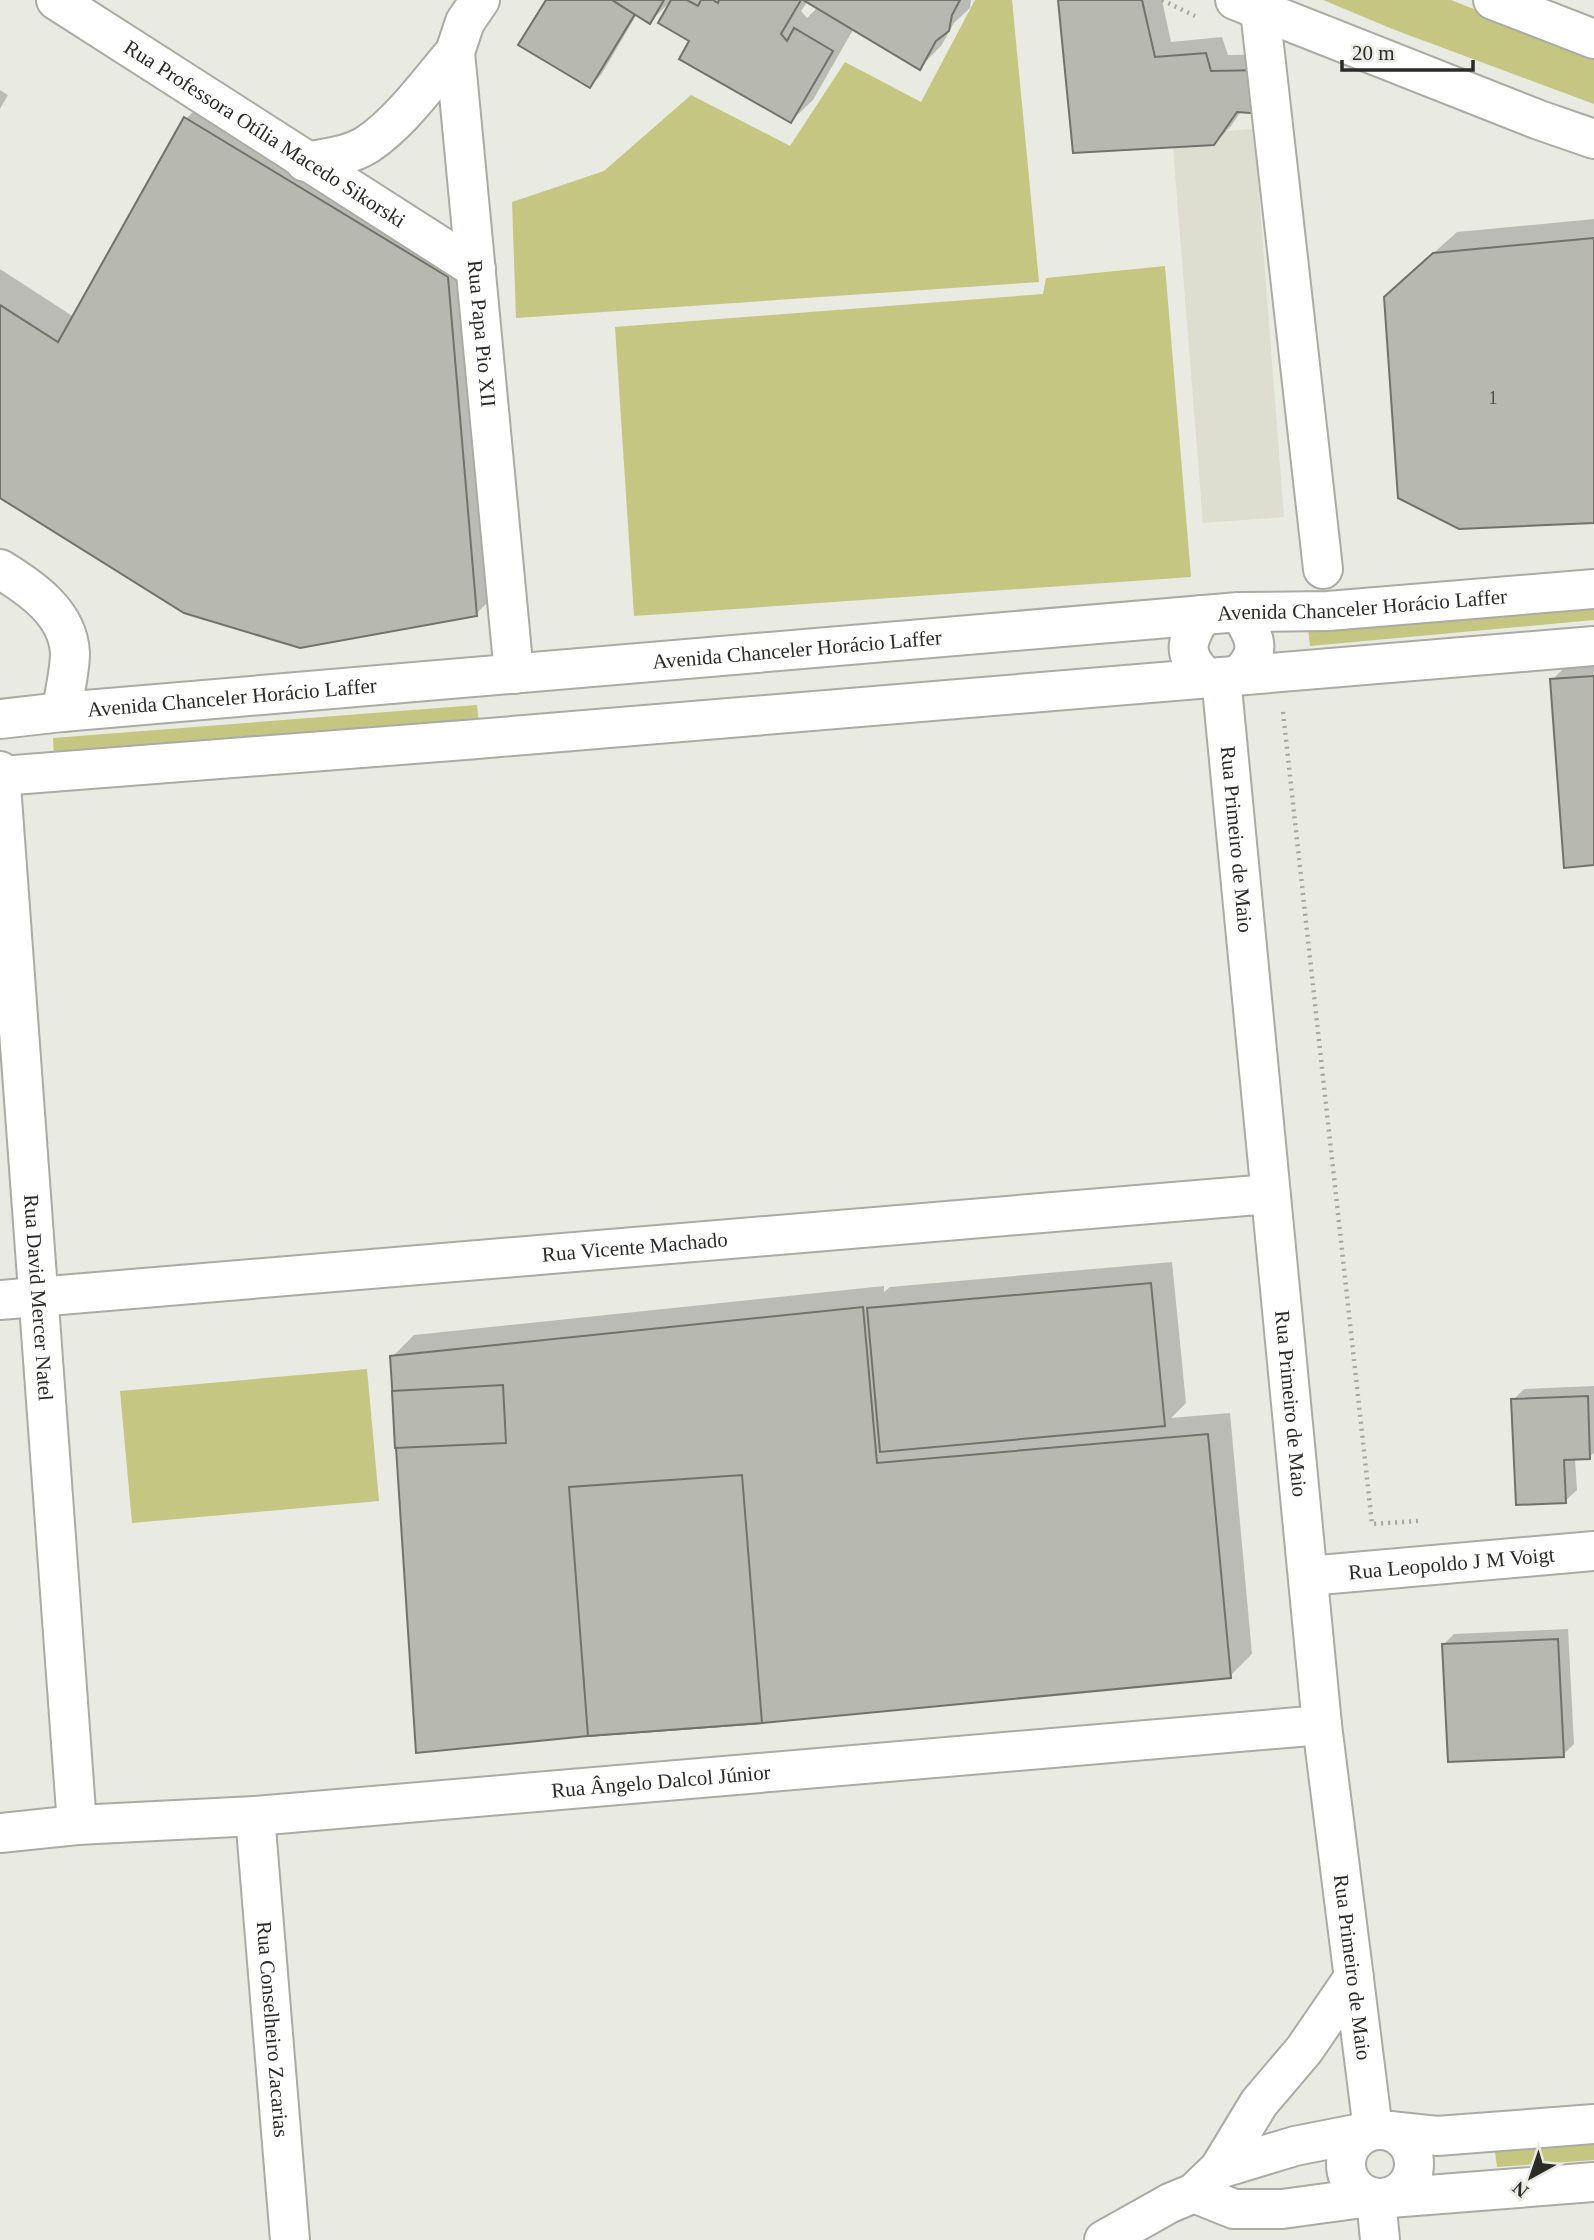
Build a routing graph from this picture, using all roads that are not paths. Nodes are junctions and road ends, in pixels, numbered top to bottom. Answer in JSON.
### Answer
{"nodes":[{"id":1,"x":56,"y":0,"type":"edge"},
{"id":2,"x":480,"y":0,"type":"edge"},
{"id":3,"x":1493,"y":0,"type":"edge"},
{"id":4,"x":1248,"y":5,"type":"edge"},
{"id":5,"x":1594,"y":39,"type":"edge"},
{"id":6,"x":455,"y":52,"type":"junction"},
{"id":7,"x":1594,"y":139,"type":"edge"},
{"id":8,"x":305,"y":162,"type":"junction"},
{"id":9,"x":476,"y":269,"type":"junction"},
{"id":10,"x":0,"y":569,"type":"edge"},
{"id":11,"x":1323,"y":569,"type":"dead end"},
{"id":12,"x":1594,"y":589,"type":"edge"},
{"id":13,"x":1239,"y":612,"type":"junction"},
{"id":14,"x":1202,"y":615,"type":"junction"},
{"id":15,"x":1594,"y":646,"type":"edge"},
{"id":16,"x":514,"y":674,"type":"junction"},
{"id":17,"x":1222,"y":677,"type":"junction"},
{"id":18,"x":62,"y":712,"type":"junction"},
{"id":19,"x":0,"y":719,"type":"edge"},
{"id":20,"x":0,"y":774,"type":"edge"},
{"id":21,"x":1269,"y":1194,"type":"junction"},
{"id":22,"x":37,"y":1297,"type":"junction"},
{"id":23,"x":0,"y":1300,"type":"edge"},
{"id":24,"x":1594,"y":1550,"type":"edge"},
{"id":25,"x":1308,"y":1576,"type":"junction"},
{"id":26,"x":1322,"y":1725,"type":"junction"},
{"id":27,"x":255,"y":1816,"type":"junction"},
{"id":28,"x":77,"y":1825,"type":"junction"},
{"id":29,"x":0,"y":1833,"type":"edge"},
{"id":30,"x":1354,"y":1977,"type":"junction"},
{"id":31,"x":1594,"y":2124,"type":"edge"},
{"id":32,"x":1376,"y":2131,"type":"junction"},
{"id":33,"x":1207,"y":2181,"type":"junction"},
{"id":34,"x":1594,"y":2182,"type":"edge"},
{"id":35,"x":1378,"y":2198,"type":"junction"},
{"id":36,"x":290,"y":2240,"type":"edge"},
{"id":37,"x":1104,"y":2240,"type":"edge"},
{"id":38,"x":1380,"y":2240,"type":"edge"}],
"edges":[{"from":1,"to":8,"type":"main road","name":"Rua Professora Otília Macedo Sikorski"},
{"from":2,"to":6,"type":"main road","name":"Rua Papa Pio XII"},
{"from":3,"to":5,"type":"main road"},
{"from":4,"to":7,"type":"main road"},
{"from":4,"to":11,"type":"main road"},
{"from":6,"to":8,"type":"main road"},
{"from":6,"to":9,"type":"main road","name":"Rua Papa Pio XII"},
{"from":8,"to":9,"type":"main road","name":"Rua Professora Otília Macedo Sikorski"},
{"from":9,"to":16,"type":"main road","name":"Rua Papa Pio XII"},
{"from":10,"to":18,"type":"main road"},
{"from":12,"to":13,"type":"main road","name":"Avenida Chanceler Horácio Laffer"},
{"from":13,"to":14,"type":"main road","name":"Avenida Chanceler Horácio Laffer"},
{"from":13,"to":17,"type":"main road"},
{"from":14,"to":16,"type":"main road","name":"Avenida Chanceler Horácio Laffer"},
{"from":14,"to":17,"type":"main road","name":"Rua Primeiro de Maio"},
{"from":15,"to":17,"type":"main road"},
{"from":16,"to":18,"type":"main road","name":"Avenida Chanceler Horácio Laffer"},
{"from":17,"to":20,"type":"main road"},
{"from":17,"to":21,"type":"main road","name":"Rua Primeiro de Maio"},
{"from":18,"to":19,"type":"main road","name":"Avenida Chanceler Horácio Laffer"},
{"from":20,"to":22,"type":"main road","name":"Rua David Mercer Natel"},
{"from":21,"to":22,"type":"main road","name":"Rua Vicente Machado"},
{"from":21,"to":25,"type":"main road","name":"Rua Primeiro de Maio"},
{"from":22,"to":23,"type":"main road","name":"Rua Vicente Machado"},
{"from":22,"to":28,"type":"main road","name":"Rua David Mercer Natel"},
{"from":24,"to":25,"type":"main road","name":"Rua Leopoldo J M Voigt"},
{"from":25,"to":26,"type":"main road","name":"Rua Primeiro de Maio"},
{"from":26,"to":27,"type":"main road","name":"Rua Ângelo Dalcol Júnior"},
{"from":26,"to":30,"type":"main road","name":"Rua Primeiro de Maio"},
{"from":27,"to":28,"type":"main road","name":"Rua Ângelo Dalcol Júnior"},
{"from":27,"to":36,"type":"main road","name":"Rua Conselheiro Zacarias"},
{"from":28,"to":29,"type":"main road","name":"Rua Ângelo Dalcol Júnior"},
{"from":30,"to":32,"type":"main road","name":"Rua Primeiro de Maio"},
{"from":30,"to":33,"type":"main road"},
{"from":31,"to":32,"type":"main road"},
{"from":32,"to":33,"type":"main road"},
{"from":32,"to":35,"type":"main road"},
{"from":32,"to":35,"type":"main road"},
{"from":33,"to":35,"type":"main road"},
{"from":33,"to":37,"type":"main road"},
{"from":34,"to":35,"type":"main road"},
{"from":35,"to":38,"type":"main road"}]}
